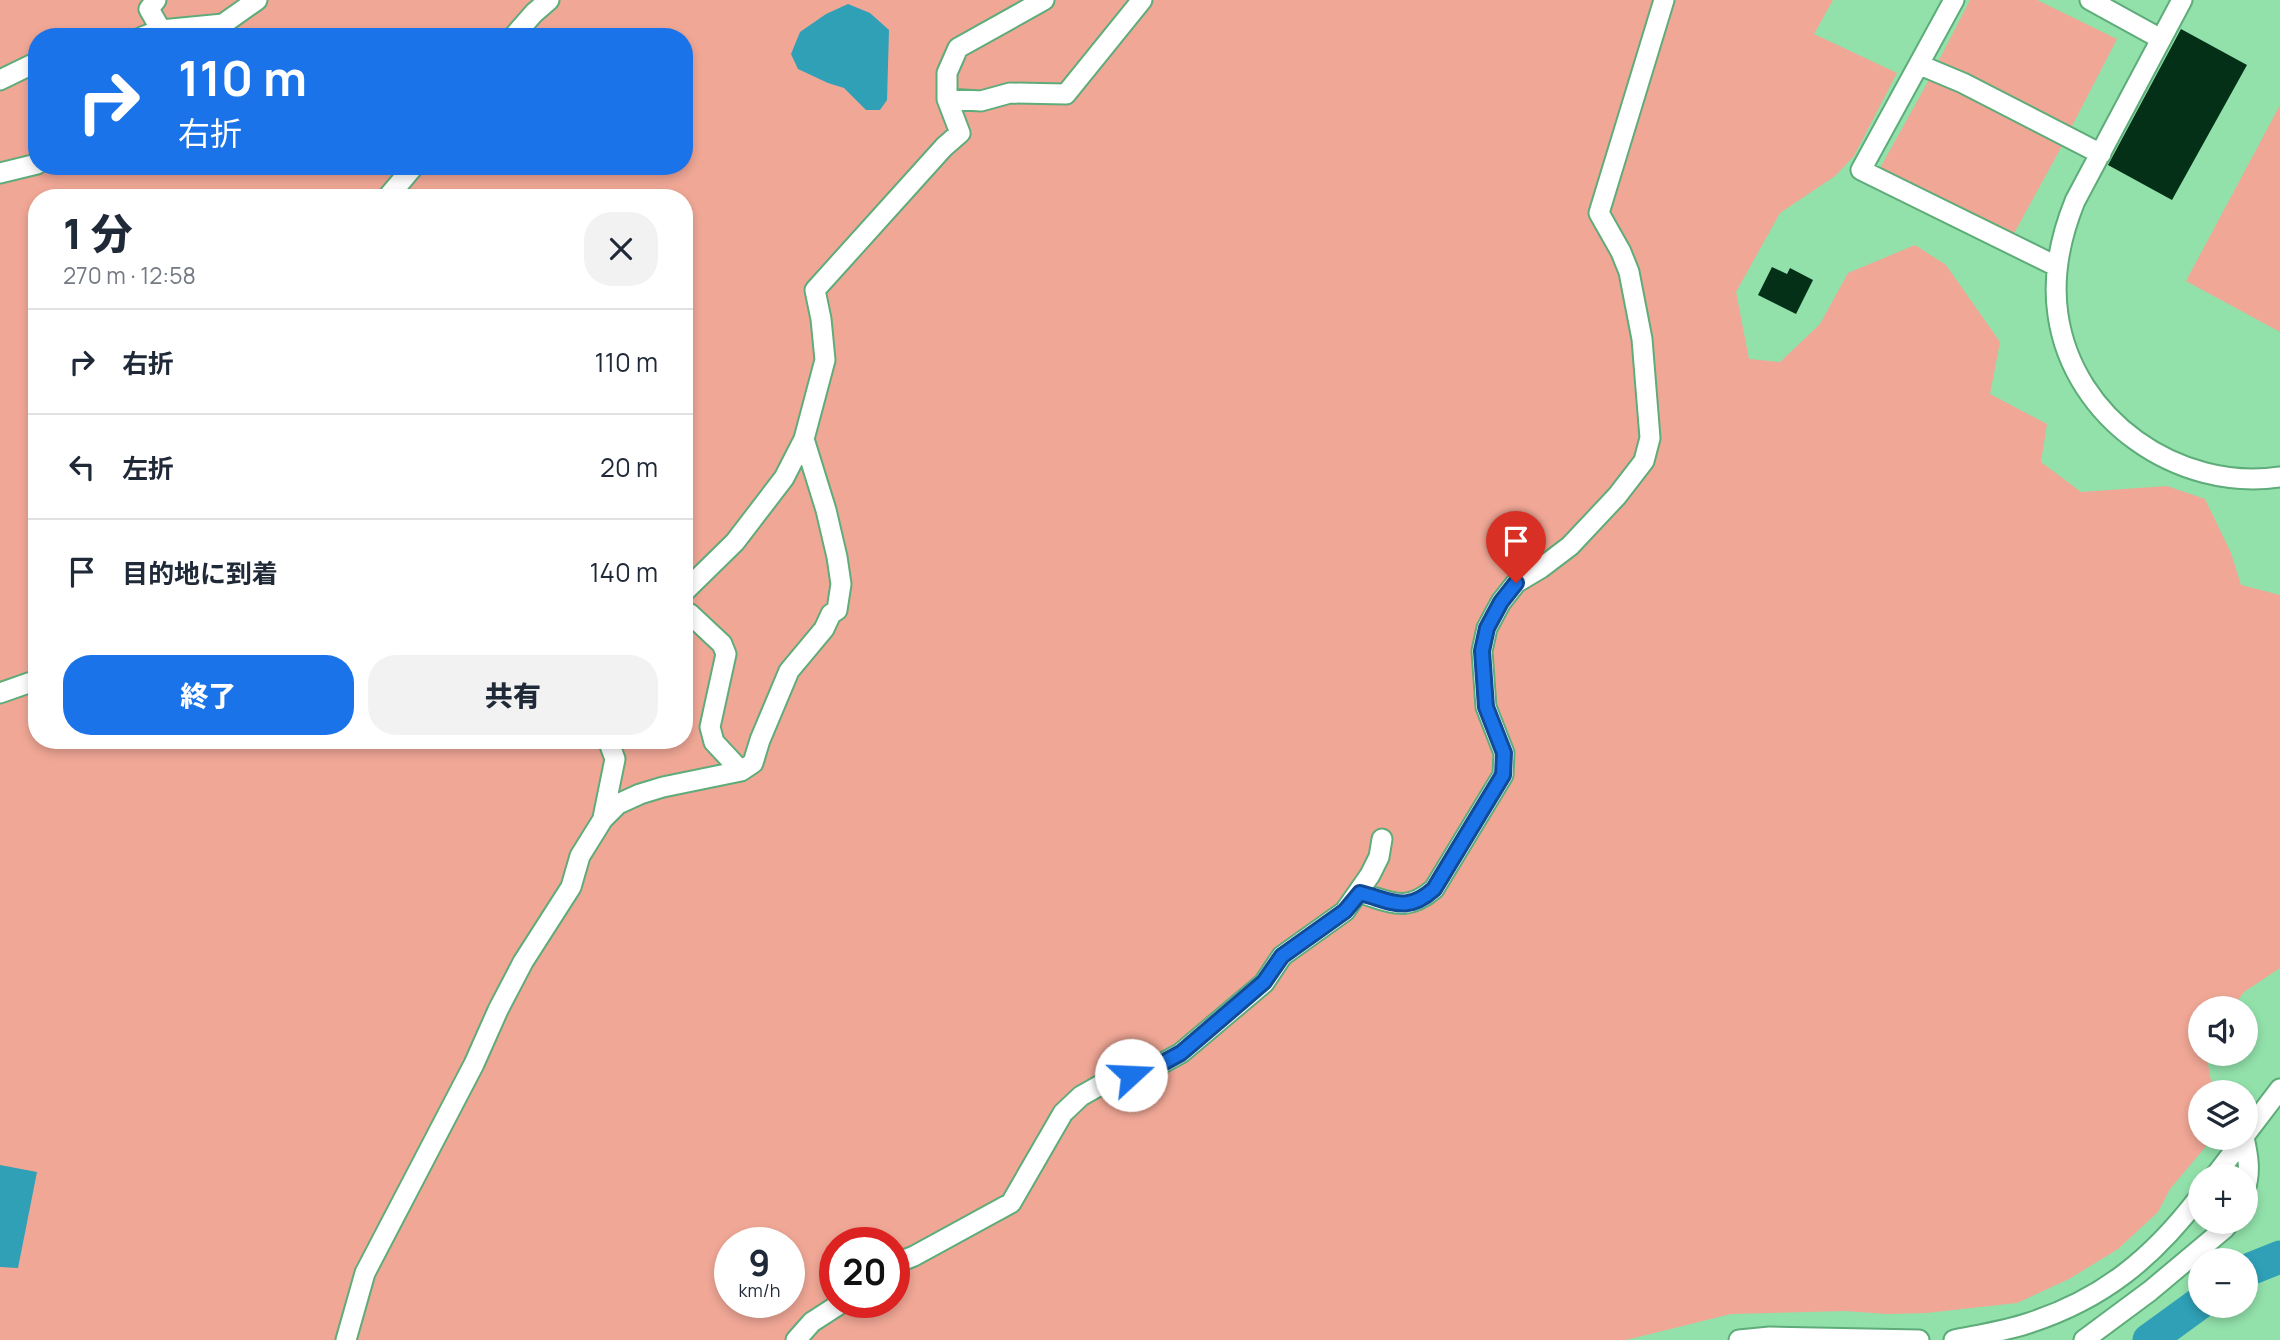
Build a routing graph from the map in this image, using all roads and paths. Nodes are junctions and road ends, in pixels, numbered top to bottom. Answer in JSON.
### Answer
{"nodes":[{"id":1,"x":156,"y":0,"type":"edge"},
{"id":2,"x":257,"y":0,"type":"edge"},
{"id":3,"x":549,"y":0,"type":"edge"},
{"id":4,"x":1044,"y":0,"type":"edge"},
{"id":5,"x":1142,"y":0,"type":"edge"},
{"id":6,"x":1664,"y":0,"type":"edge"},
{"id":7,"x":1954,"y":0,"type":"edge"},
{"id":8,"x":2090,"y":0,"type":"edge"},
{"id":9,"x":2182,"y":0,"type":"edge"},
{"id":10,"x":223,"y":24,"type":"junction"},
{"id":11,"x":161,"y":28,"type":"edge"},
{"id":12,"x":182,"y":28,"type":"edge"},
{"id":13,"x":217,"y":28,"type":"edge"},
{"id":14,"x":521,"y":28,"type":"edge"},
{"id":15,"x":2161,"y":39,"type":"junction"},
{"id":16,"x":1920,"y":65,"type":"junction"},
{"id":17,"x":28,"y":66,"type":"edge"},
{"id":18,"x":0,"y":80,"type":"edge"},
{"id":19,"x":947,"y":99,"type":"junction"},
{"id":20,"x":2101,"y":154,"type":"junction"},
{"id":21,"x":28,"y":165,"type":"edge"},
{"id":22,"x":0,"y":173,"type":"edge"},
{"id":23,"x":406,"y":175,"type":"edge"},
{"id":24,"x":395,"y":189,"type":"edge"},
{"id":25,"x":2056,"y":266,"type":"junction"},
{"id":26,"x":804,"y":439,"type":"junction"},
{"id":27,"x":2280,"y":477,"type":"edge"},
{"id":28,"x":693,"y":583,"type":"edge"},
{"id":29,"x":693,"y":617,"type":"edge"},
{"id":30,"x":28,"y":683,"type":"edge"},
{"id":31,"x":0,"y":693,"type":"edge"},
{"id":32,"x":611,"y":749,"type":"edge"},
{"id":33,"x":741,"y":771,"type":"junction"},
{"id":34,"x":603,"y":819,"type":"junction"},
{"id":35,"x":1382,"y":839,"type":"dead end"},
{"id":36,"x":1360,"y":893,"type":"junction"},
{"id":37,"x":2280,"y":1089,"type":"edge"},
{"id":38,"x":2258,"y":1118,"type":"edge"},
{"id":39,"x":2188,"y":1212,"type":"edge"},
{"id":40,"x":2218,"y":1234,"type":"edge"},
{"id":41,"x":910,"y":1258,"type":"edge"},
{"id":42,"x":819,"y":1317,"type":"edge"},
{"id":43,"x":346,"y":1340,"type":"edge"},
{"id":44,"x":796,"y":1340,"type":"edge"},
{"id":45,"x":1739,"y":1340,"type":"edge"},
{"id":46,"x":1919,"y":1340,"type":"edge"},
{"id":47,"x":1954,"y":1340,"type":"edge"},
{"id":48,"x":2084,"y":1340,"type":"edge"}],
"edges":[{"from":1,"to":11,"type":"street"},
{"from":2,"to":10,"type":"street"},
{"from":3,"to":14,"type":"street"},
{"from":4,"to":19,"type":"street"},
{"from":5,"to":19,"type":"street"},
{"from":6,"to":36,"type":"street"},
{"from":7,"to":16,"type":"street"},
{"from":8,"to":15,"type":"street"},
{"from":9,"to":15,"type":"street"},
{"from":10,"to":12,"type":"street"},
{"from":10,"to":13,"type":"street"},
{"from":15,"to":20,"type":"street"},
{"from":16,"to":20,"type":"street"},
{"from":16,"to":25,"type":"street"},
{"from":17,"to":18,"type":"street"},
{"from":19,"to":26,"type":"street"},
{"from":20,"to":25,"type":"street"},
{"from":21,"to":22,"type":"street"},
{"from":23,"to":24,"type":"street"},
{"from":25,"to":27,"type":"street"},
{"from":26,"to":28,"type":"street"},
{"from":26,"to":33,"type":"street"},
{"from":29,"to":33,"type":"street"},
{"from":30,"to":31,"type":"street"},
{"from":32,"to":34,"type":"street"},
{"from":33,"to":34,"type":"street"},
{"from":34,"to":43,"type":"street"},
{"from":35,"to":36,"type":"street"},
{"from":36,"to":41,"type":"street"},
{"from":37,"to":38,"type":"street"},
{"from":39,"to":47,"type":"street"},
{"from":40,"to":48,"type":"street"},
{"from":42,"to":44,"type":"street"},
{"from":45,"to":46,"type":"street"}]}
